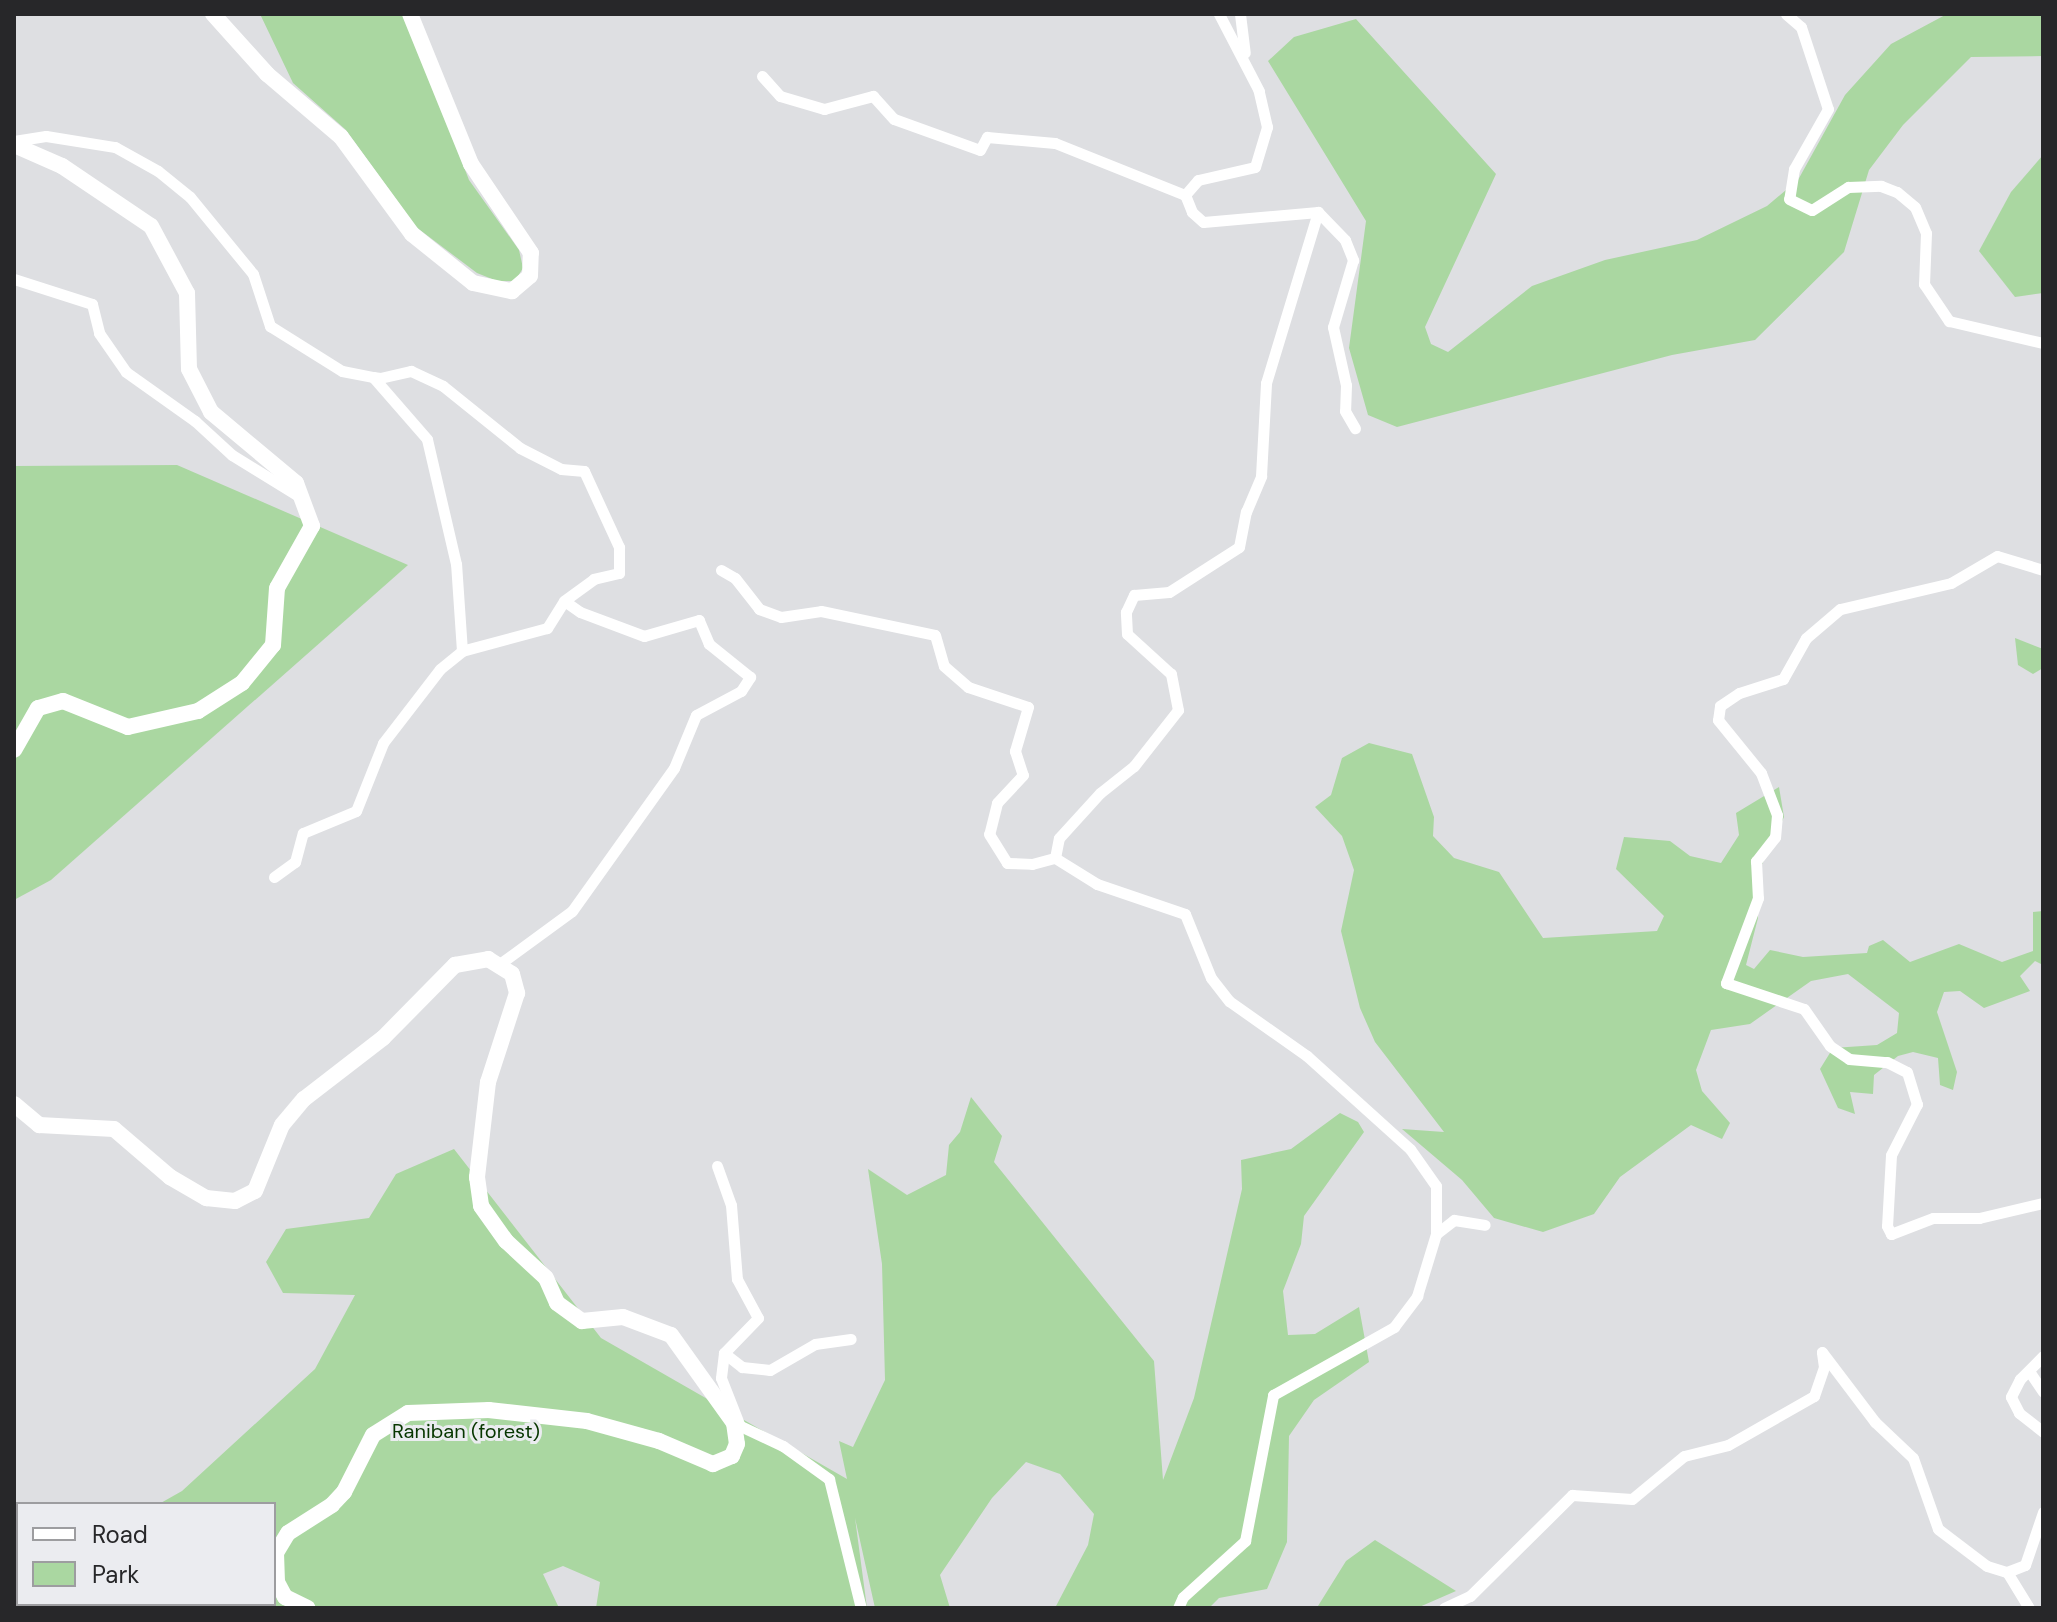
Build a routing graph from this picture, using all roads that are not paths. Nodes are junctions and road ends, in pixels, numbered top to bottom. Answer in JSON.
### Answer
{"nodes":[{"id":1,"x":213,"y":14,"type":"edge"},
{"id":2,"x":410,"y":14,"type":"edge"},
{"id":3,"x":1219,"y":14,"type":"edge"},
{"id":4,"x":1240,"y":14,"type":"edge"},
{"id":5,"x":1786,"y":14,"type":"edge"},
{"id":6,"x":1246,"y":62,"type":"junction"},
{"id":7,"x":762,"y":76,"type":"dead end"},
{"id":8,"x":14,"y":143,"type":"edge"},
{"id":9,"x":1185,"y":195,"type":"junction"},
{"id":10,"x":1318,"y":212,"type":"junction"},
{"id":11,"x":14,"y":279,"type":"edge"},
{"id":12,"x":2043,"y":343,"type":"edge"},
{"id":13,"x":373,"y":377,"type":"junction"},
{"id":14,"x":1355,"y":428,"type":"dead end"},
{"id":15,"x":302,"y":499,"type":"junction"},
{"id":16,"x":721,"y":570,"type":"dead end"},
{"id":17,"x":2043,"y":570,"type":"edge"},
{"id":18,"x":564,"y":601,"type":"junction"},
{"id":19,"x":462,"y":651,"type":"junction"},
{"id":20,"x":14,"y":750,"type":"edge"},
{"id":21,"x":1055,"y":858,"type":"junction"},
{"id":22,"x":274,"y":877,"type":"dead end"},
{"id":23,"x":501,"y":963,"type":"junction"},
{"id":24,"x":14,"y":1104,"type":"edge"},
{"id":25,"x":717,"y":1166,"type":"dead end"},
{"id":26,"x":2043,"y":1203,"type":"edge"},
{"id":27,"x":1485,"y":1225,"type":"dead end"},
{"id":28,"x":1436,"y":1234,"type":"junction"},
{"id":29,"x":851,"y":1339,"type":"dead end"},
{"id":30,"x":724,"y":1353,"type":"junction"},
{"id":31,"x":2043,"y":1356,"type":"edge"},
{"id":32,"x":2029,"y":1371,"type":"junction"},
{"id":33,"x":2043,"y":1392,"type":"edge"},
{"id":34,"x":737,"y":1424,"type":"junction"},
{"id":35,"x":2043,"y":1432,"type":"edge"},
{"id":36,"x":2043,"y":1512,"type":"edge"},
{"id":37,"x":2007,"y":1572,"type":"junction"},
{"id":38,"x":308,"y":1608,"type":"edge"},
{"id":39,"x":861,"y":1608,"type":"edge"},
{"id":40,"x":1178,"y":1608,"type":"edge"},
{"id":41,"x":1444,"y":1608,"type":"edge"},
{"id":42,"x":2029,"y":1608,"type":"edge"}],
"edges":[{"from":1,"to":2,"type":"main road"},
{"from":3,"to":6,"type":"street"},
{"from":4,"to":6,"type":"street"},
{"from":5,"to":12,"type":"street"},
{"from":6,"to":9,"type":"street"},
{"from":7,"to":9,"type":"street"},
{"from":8,"to":13,"type":"street"},
{"from":8,"to":15,"type":"main road"},
{"from":9,"to":10,"type":"street"},
{"from":10,"to":14,"type":"street"},
{"from":10,"to":21,"type":"street"},
{"from":11,"to":15,"type":"street"},
{"from":13,"to":18,"type":"street"},
{"from":13,"to":19,"type":"street"},
{"from":15,"to":20,"type":"main road"},
{"from":16,"to":21,"type":"street"},
{"from":17,"to":26,"type":"street"},
{"from":18,"to":19,"type":"street"},
{"from":18,"to":23,"type":"street"},
{"from":19,"to":22,"type":"street"},
{"from":21,"to":28,"type":"street"},
{"from":23,"to":24,"type":"main road"},
{"from":23,"to":34,"type":"main road"},
{"from":25,"to":30,"type":"street"},
{"from":27,"to":28,"type":"street"},
{"from":28,"to":40,"type":"street"},
{"from":29,"to":30,"type":"street"},
{"from":30,"to":34,"type":"street"},
{"from":31,"to":32,"type":"street"},
{"from":32,"to":33,"type":"street"},
{"from":32,"to":35,"type":"street"},
{"from":34,"to":38,"type":"main road"},
{"from":34,"to":39,"type":"street"},
{"from":36,"to":37,"type":"street"},
{"from":37,"to":41,"type":"street"},
{"from":37,"to":42,"type":"street"}]}
